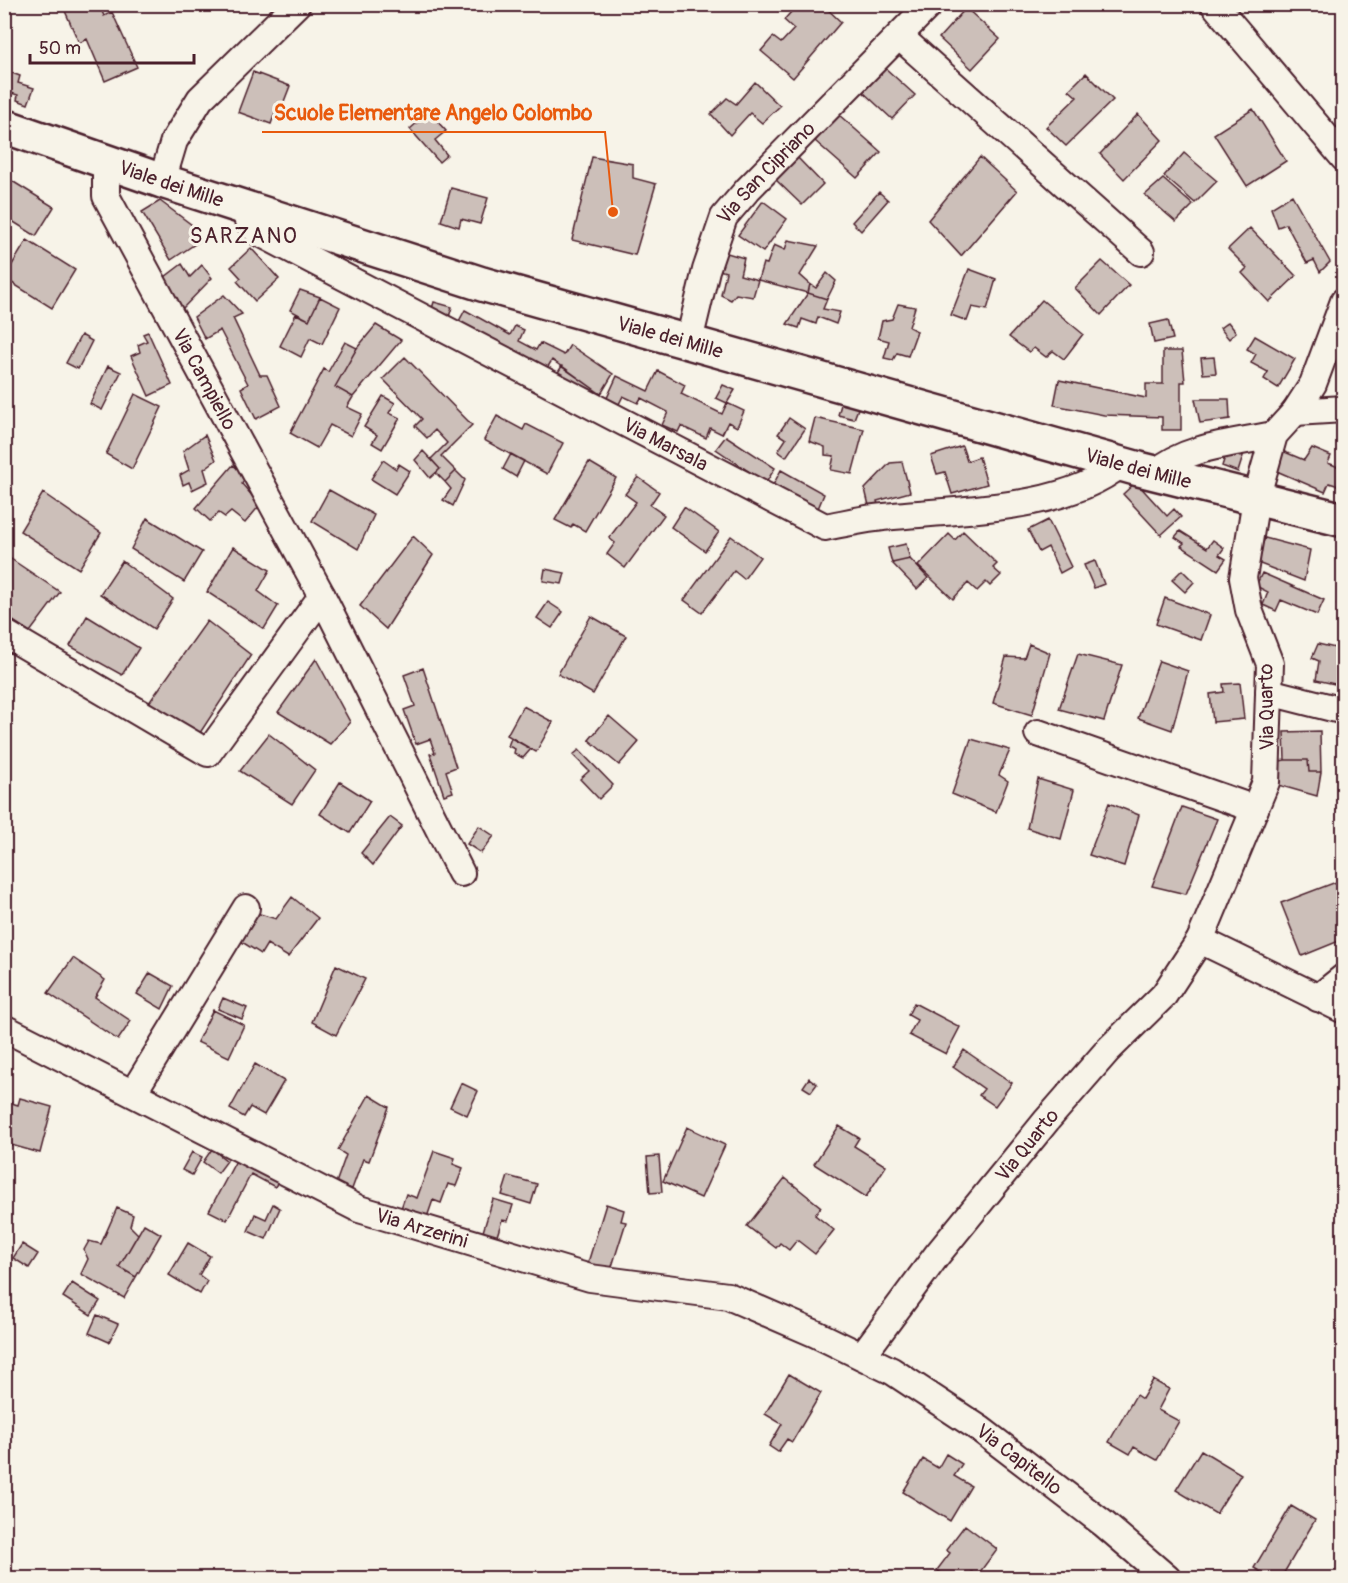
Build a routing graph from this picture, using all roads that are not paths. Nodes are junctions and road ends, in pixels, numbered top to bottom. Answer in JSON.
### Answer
{"nodes":[{"id":1,"x":297,"y":4,"type":"edge"},
{"id":2,"x":930,"y":4,"type":"edge"},
{"id":3,"x":1214,"y":4,"type":"edge"},
{"id":4,"x":898,"y":36,"type":"junction"},
{"id":5,"x":4,"y":126,"type":"edge"},
{"id":6,"x":1344,"y":158,"type":"edge"},
{"id":7,"x":105,"y":160,"type":"junction"},
{"id":8,"x":162,"y":181,"type":"junction"},
{"id":9,"x":244,"y":208,"type":"junction"},
{"id":10,"x":1141,"y":252,"type":"dead end"},
{"id":11,"x":1344,"y":301,"type":"edge"},
{"id":12,"x":689,"y":341,"type":"junction"},
{"id":13,"x":1344,"y":409,"type":"edge"},
{"id":14,"x":1295,"y":412,"type":"junction"},
{"id":15,"x":1274,"y":435,"type":"junction"},
{"id":16,"x":1121,"y":464,"type":"junction"},
{"id":17,"x":1155,"y":473,"type":"junction"},
{"id":18,"x":1256,"y":499,"type":"junction"},
{"id":19,"x":1344,"y":520,"type":"edge"},
{"id":20,"x":322,"y":596,"type":"junction"},
{"id":21,"x":4,"y":633,"type":"edge"},
{"id":22,"x":1269,"y":692,"type":"junction"},
{"id":23,"x":1344,"y":711,"type":"edge"},
{"id":24,"x":1038,"y":733,"type":"dead end"},
{"id":25,"x":1255,"y":810,"type":"junction"},
{"id":26,"x":461,"y":873,"type":"dead end"},
{"id":27,"x":246,"y":908,"type":"dead end"},
{"id":28,"x":1200,"y":940,"type":"junction"},
{"id":29,"x":1344,"y":977,"type":"edge"},
{"id":30,"x":1318,"y":998,"type":"junction"},
{"id":31,"x":1344,"y":1010,"type":"edge"},
{"id":32,"x":4,"y":1028,"type":"edge"},
{"id":33,"x":133,"y":1093,"type":"junction"},
{"id":34,"x":862,"y":1356,"type":"junction"},
{"id":35,"x":1167,"y":1578,"type":"edge"}],
"edges":[{"from":1,"to":8,"type":"street"},
{"from":2,"to":4,"type":"street","name":"Via San Cipriano"},
{"from":3,"to":6,"type":"street"},
{"from":4,"to":10,"type":"street"},
{"from":4,"to":12,"type":"street","name":"Via San Cipriano"},
{"from":5,"to":7,"type":"main road","name":"Viale dei Mille"},
{"from":7,"to":8,"type":"main road","name":"Viale dei Mille"},
{"from":7,"to":20,"type":"street","name":"Via Campiello"},
{"from":8,"to":9,"type":"main road","name":"Viale dei Mille"},
{"from":9,"to":12,"type":"main road","name":"Viale dei Mille"},
{"from":9,"to":16,"type":"street","name":"Via Marsala"},
{"from":11,"to":14,"type":"street"},
{"from":12,"to":16,"type":"main road","name":"Viale dei Mille"},
{"from":13,"to":14,"type":"street"},
{"from":14,"to":15,"type":"street"},
{"from":15,"to":17,"type":"street"},
{"from":15,"to":18,"type":"street","name":"Via Quarto"},
{"from":16,"to":17,"type":"main road","name":"Viale dei Mille"},
{"from":17,"to":18,"type":"main road","name":"Viale dei Mille"},
{"from":18,"to":19,"type":"main road","name":"Viale dei Mille"},
{"from":18,"to":22,"type":"street","name":"Via Quarto"},
{"from":20,"to":21,"type":"street"},
{"from":20,"to":26,"type":"street","name":"Via Campiello"},
{"from":22,"to":23,"type":"street"},
{"from":22,"to":25,"type":"street","name":"Via Quarto"},
{"from":24,"to":25,"type":"street"},
{"from":25,"to":28,"type":"street","name":"Via Quarto"},
{"from":27,"to":33,"type":"street"},
{"from":28,"to":30,"type":"street"},
{"from":28,"to":34,"type":"street","name":"Via Quarto"},
{"from":29,"to":30,"type":"street"},
{"from":30,"to":31,"type":"street"},
{"from":32,"to":33,"type":"street","name":"Via Arzerini"},
{"from":33,"to":34,"type":"street","name":"Via Arzerini"},
{"from":34,"to":35,"type":"street","name":"Via Capitello"}]}
